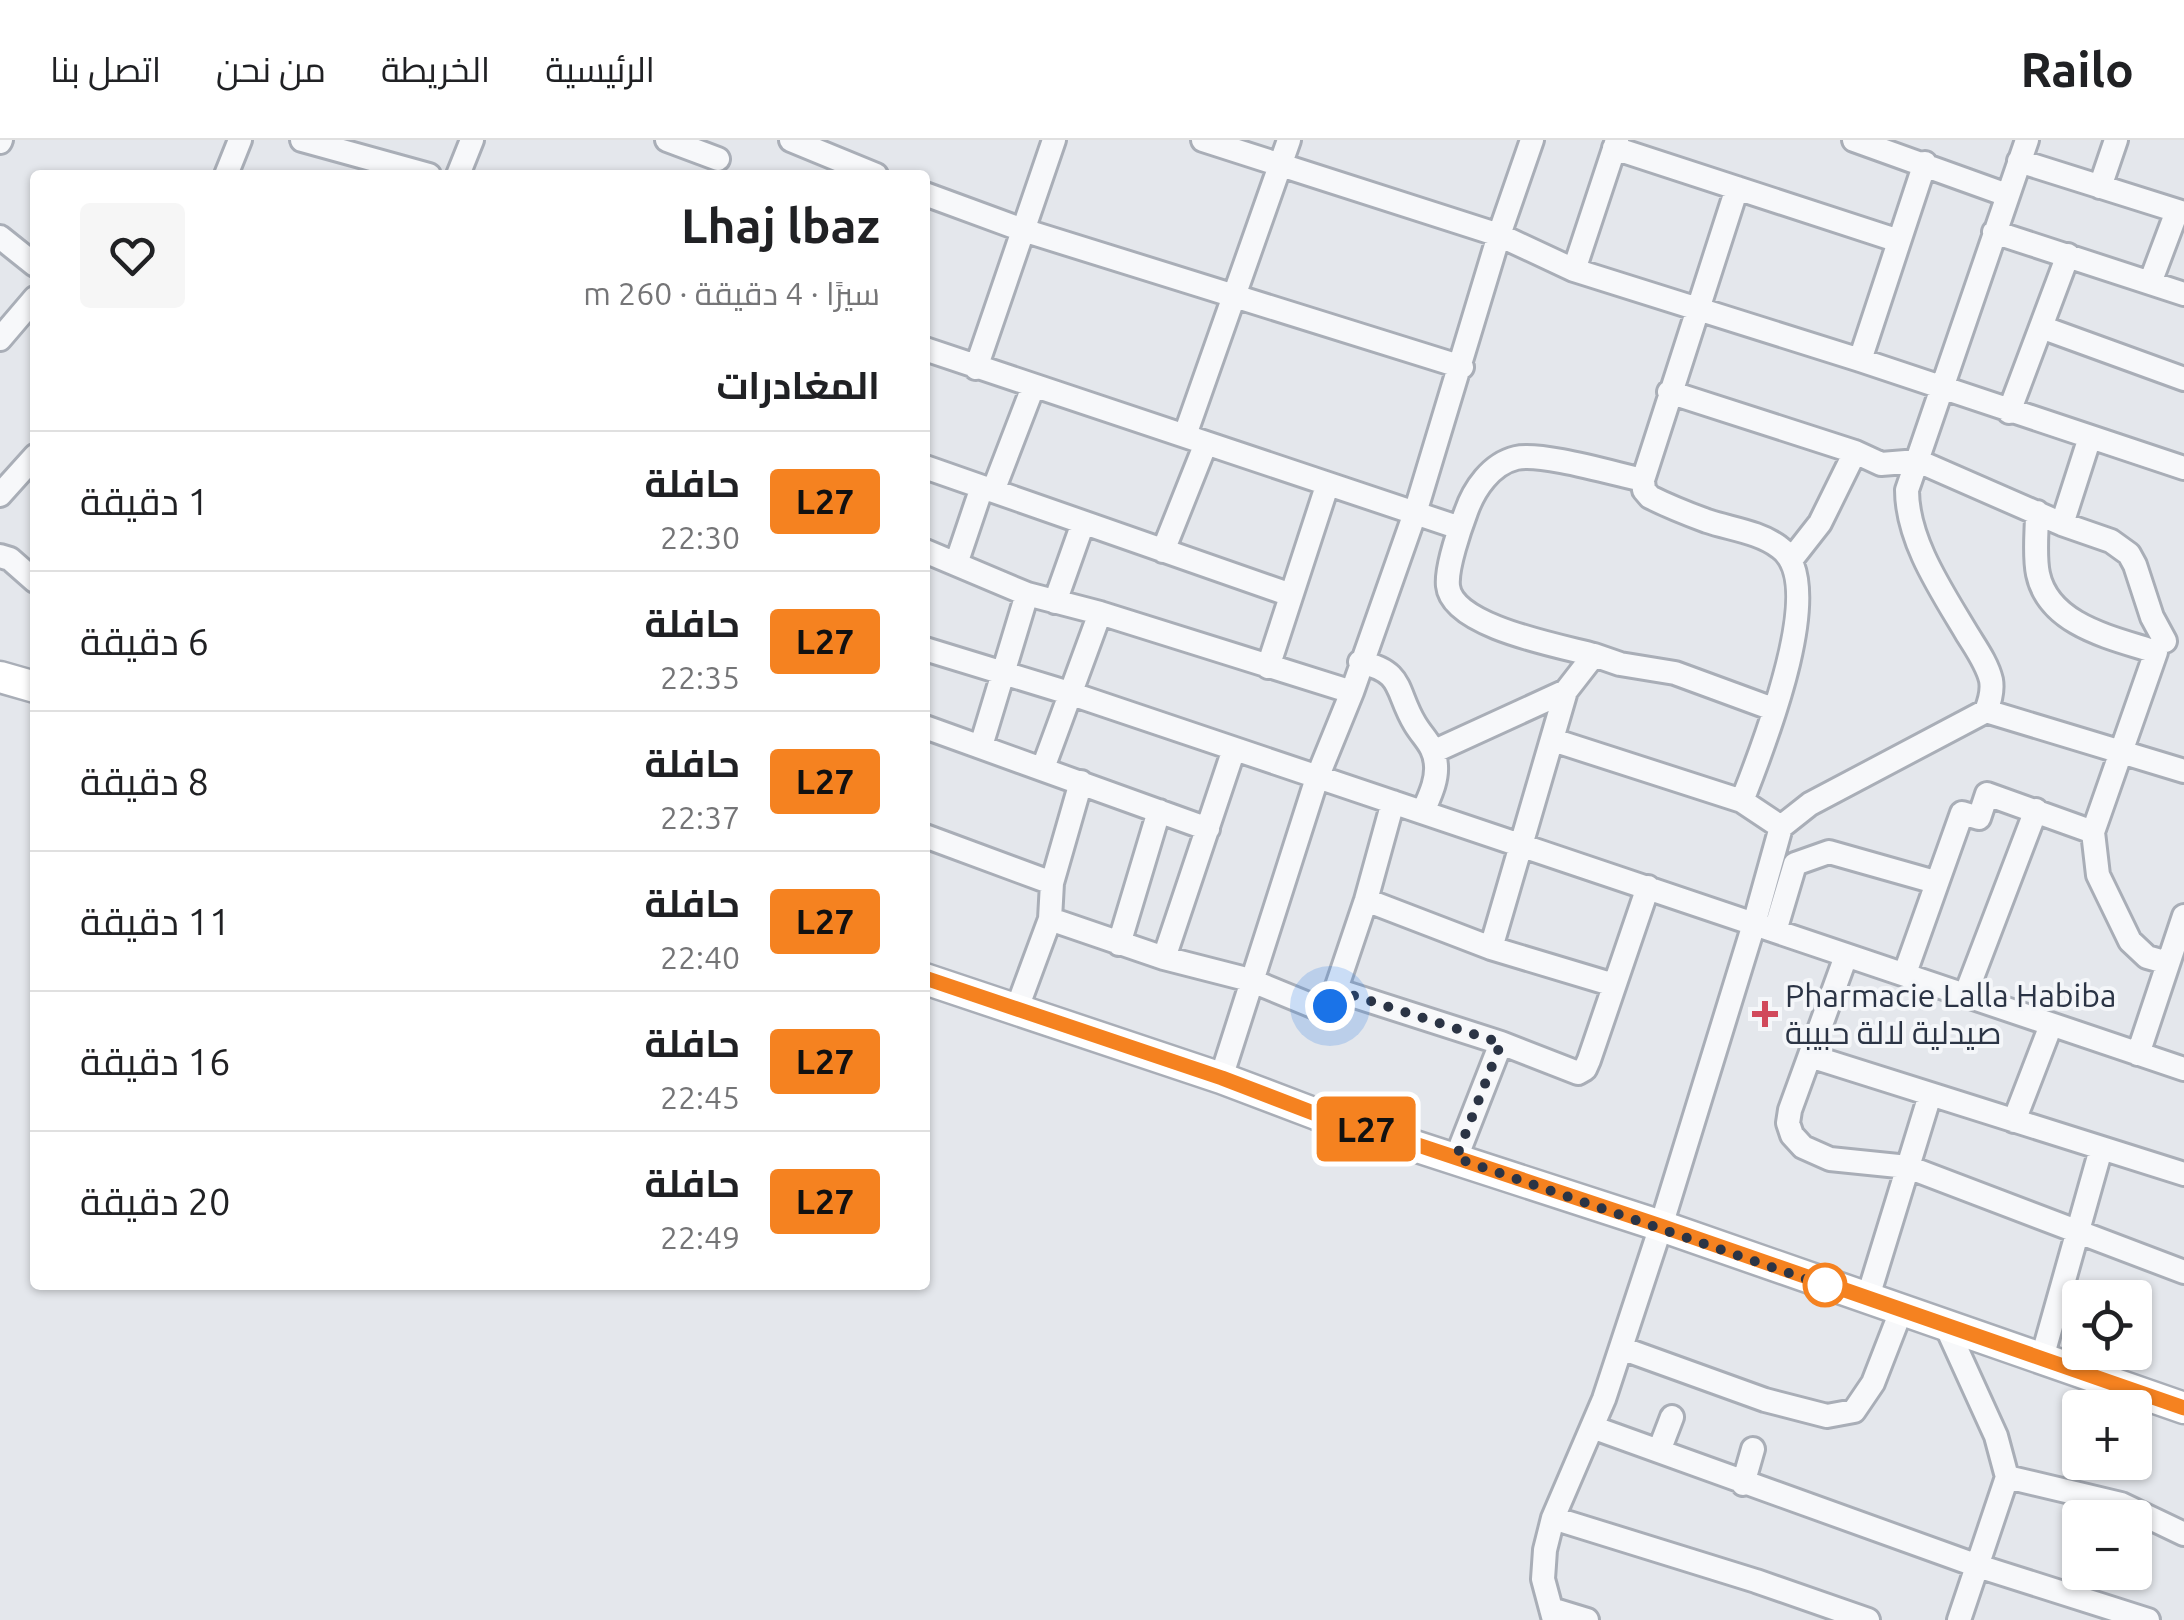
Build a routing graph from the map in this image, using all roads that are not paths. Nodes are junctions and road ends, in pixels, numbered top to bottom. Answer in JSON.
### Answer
{"nodes":[{"id":1,"x":240,"y":140,"type":"edge"},
{"id":2,"x":302,"y":140,"type":"edge"},
{"id":3,"x":472,"y":140,"type":"edge"},
{"id":4,"x":667,"y":140,"type":"edge"},
{"id":5,"x":792,"y":140,"type":"edge"},
{"id":6,"x":1054,"y":140,"type":"edge"},
{"id":7,"x":1203,"y":140,"type":"edge"},
{"id":8,"x":1289,"y":140,"type":"edge"},
{"id":9,"x":1532,"y":140,"type":"edge"},
{"id":10,"x":1854,"y":140,"type":"edge"},
{"id":11,"x":2116,"y":140,"type":"edge"},
{"id":12,"x":1616,"y":144,"type":"edge"},
{"id":13,"x":2023,"y":150,"type":"edge"},
{"id":14,"x":718,"y":158,"type":"edge"},
{"id":15,"x":1925,"y":163,"type":"junction"},
{"id":16,"x":1280,"y":166,"type":"junction"},
{"id":17,"x":228,"y":170,"type":"edge"},
{"id":18,"x":411,"y":170,"type":"edge"},
{"id":19,"x":460,"y":170,"type":"edge"},
{"id":20,"x":864,"y":170,"type":"edge"},
{"id":21,"x":2100,"y":187,"type":"junction"},
{"id":22,"x":1737,"y":188,"type":"junction"},
{"id":23,"x":2008,"y":195,"type":"junction"},
{"id":24,"x":930,"y":196,"type":"edge"},
{"id":25,"x":2181,"y":212,"type":"edge"},
{"id":26,"x":1023,"y":230,"type":"junction"},
{"id":27,"x":1994,"y":232,"type":"junction"},
{"id":28,"x":1499,"y":235,"type":"junction"},
{"id":29,"x":0,"y":237,"type":"edge"},
{"id":30,"x":1899,"y":241,"type":"junction"},
{"id":31,"x":2068,"y":255,"type":"junction"},
{"id":32,"x":30,"y":261,"type":"edge"},
{"id":33,"x":1574,"y":270,"type":"junction"},
{"id":34,"x":2150,"y":283,"type":"junction"},
{"id":35,"x":1234,"y":294,"type":"junction"},
{"id":36,"x":2184,"y":294,"type":"edge"},
{"id":37,"x":30,"y":304,"type":"edge"},
{"id":38,"x":1698,"y":309,"type":"junction"},
{"id":39,"x":2042,"y":328,"type":"junction"},
{"id":40,"x":0,"y":339,"type":"edge"},
{"id":41,"x":930,"y":351,"type":"edge"},
{"id":42,"x":1860,"y":360,"type":"junction"},
{"id":43,"x":1462,"y":367,"type":"junction"},
{"id":44,"x":976,"y":368,"type":"junction"},
{"id":45,"x":2184,"y":378,"type":"edge"},
{"id":46,"x":1033,"y":387,"type":"junction"},
{"id":47,"x":1944,"y":389,"type":"junction"},
{"id":48,"x":1669,"y":392,"type":"junction"},
{"id":49,"x":2010,"y":412,"type":"junction"},
{"id":50,"x":2090,"y":437,"type":"junction"},
{"id":51,"x":1195,"y":439,"type":"junction"},
{"id":52,"x":1855,"y":452,"type":"junction"},
{"id":53,"x":1918,"y":461,"type":"junction"},
{"id":54,"x":30,"y":462,"type":"edge"},
{"id":55,"x":2184,"y":468,"type":"edge"},
{"id":56,"x":930,"y":470,"type":"edge"},
{"id":57,"x":1643,"y":480,"type":"junction"},
{"id":58,"x":1327,"y":486,"type":"junction"},
{"id":59,"x":988,"y":489,"type":"junction"},
{"id":60,"x":0,"y":495,"type":"edge"},
{"id":61,"x":2038,"y":512,"type":"junction"},
{"id":62,"x":1415,"y":513,"type":"junction"},
{"id":63,"x":1083,"y":523,"type":"junction"},
{"id":64,"x":2062,"y":524,"type":"junction"},
{"id":65,"x":1460,"y":528,"type":"junction"},
{"id":66,"x":1162,"y":551,"type":"junction"},
{"id":67,"x":930,"y":553,"type":"edge"},
{"id":68,"x":0,"y":556,"type":"edge"},
{"id":69,"x":1791,"y":560,"type":"junction"},
{"id":70,"x":956,"y":564,"type":"junction"},
{"id":71,"x":30,"y":577,"type":"edge"},
{"id":72,"x":1027,"y":594,"type":"junction"},
{"id":73,"x":1291,"y":594,"type":"junction"},
{"id":74,"x":1056,"y":602,"type":"junction"},
{"id":75,"x":1100,"y":612,"type":"junction"},
{"id":76,"x":2168,"y":642,"type":"edge"},
{"id":77,"x":930,"y":651,"type":"edge"},
{"id":78,"x":1594,"y":655,"type":"junction"},
{"id":79,"x":1360,"y":662,"type":"junction"},
{"id":80,"x":1268,"y":668,"type":"junction"},
{"id":81,"x":1004,"y":674,"type":"junction"},
{"id":82,"x":0,"y":677,"type":"edge"},
{"id":83,"x":30,"y":686,"type":"edge"},
{"id":84,"x":1566,"y":691,"type":"junction"},
{"id":85,"x":1352,"y":692,"type":"junction"},
{"id":86,"x":1069,"y":693,"type":"junction"},
{"id":87,"x":1773,"y":709,"type":"junction"},
{"id":88,"x":1986,"y":711,"type":"junction"},
{"id":89,"x":930,"y":729,"type":"edge"},
{"id":90,"x":1553,"y":740,"type":"junction"},
{"id":91,"x":981,"y":746,"type":"junction"},
{"id":92,"x":1234,"y":749,"type":"junction"},
{"id":93,"x":1434,"y":750,"type":"junction"},
{"id":94,"x":2124,"y":750,"type":"junction"},
{"id":95,"x":1043,"y":768,"type":"junction"},
{"id":96,"x":2184,"y":771,"type":"edge"},
{"id":97,"x":1317,"y":778,"type":"junction"},
{"id":98,"x":1081,"y":782,"type":"junction"},
{"id":99,"x":1742,"y":801,"type":"junction"},
{"id":100,"x":1393,"y":802,"type":"junction"},
{"id":101,"x":2036,"y":810,"type":"junction"},
{"id":102,"x":1159,"y":811,"type":"junction"},
{"id":103,"x":1423,"y":812,"type":"junction"},
{"id":104,"x":1781,"y":826,"type":"junction"},
{"id":105,"x":1208,"y":829,"type":"junction"},
{"id":106,"x":2093,"y":832,"type":"junction"},
{"id":107,"x":930,"y":838,"type":"edge"},
{"id":108,"x":1521,"y":846,"type":"junction"},
{"id":109,"x":1935,"y":882,"type":"junction"},
{"id":110,"x":1052,"y":883,"type":"junction"},
{"id":111,"x":1648,"y":887,"type":"junction"},
{"id":112,"x":1366,"y":900,"type":"junction"},
{"id":113,"x":2184,"y":916,"type":"edge"},
{"id":114,"x":1050,"y":919,"type":"junction"},
{"id":115,"x":1764,"y":928,"type":"junction"},
{"id":116,"x":1120,"y":944,"type":"junction"},
{"id":117,"x":1491,"y":948,"type":"junction"},
{"id":118,"x":1846,"y":956,"type":"junction"},
{"id":119,"x":1164,"y":958,"type":"junction"},
{"id":120,"x":2168,"y":963,"type":"junction"},
{"id":121,"x":1906,"y":973,"type":"junction"},
{"id":122,"x":930,"y":980,"type":"edge"},
{"id":123,"x":1250,"y":980,"type":"junction"},
{"id":124,"x":1614,"y":985,"type":"junction"},
{"id":125,"x":1336,"y":990,"type":"junction"},
{"id":126,"x":1965,"y":996,"type":"junction"},
{"id":127,"x":1016,"y":1011,"type":"junction"},
{"id":128,"x":2051,"y":1024,"type":"junction"},
{"id":129,"x":1501,"y":1043,"type":"junction"},
{"id":130,"x":2138,"y":1054,"type":"junction"},
{"id":131,"x":1810,"y":1056,"type":"junction"},
{"id":132,"x":2184,"y":1069,"type":"edge"},
{"id":133,"x":1222,"y":1078,"type":"junction"},
{"id":134,"x":1930,"y":1094,"type":"junction"},
{"id":135,"x":2014,"y":1121,"type":"junction"},
{"id":136,"x":2101,"y":1150,"type":"junction"},
{"id":137,"x":1456,"y":1158,"type":"junction"},
{"id":138,"x":1908,"y":1167,"type":"junction"},
{"id":139,"x":2184,"y":1174,"type":"edge"},
{"id":140,"x":1661,"y":1226,"type":"junction"},
{"id":141,"x":2080,"y":1232,"type":"junction"},
{"id":142,"x":2184,"y":1272,"type":"edge"},
{"id":143,"x":1867,"y":1300,"type":"junction"},
{"id":144,"x":1901,"y":1311,"type":"junction"},
{"id":145,"x":1946,"y":1326,"type":"junction"},
{"id":146,"x":1621,"y":1348,"type":"junction"},
{"id":147,"x":2042,"y":1358,"type":"junction"},
{"id":148,"x":2184,"y":1408,"type":"edge"},
{"id":149,"x":1672,"y":1417,"type":"dead end"},
{"id":150,"x":1592,"y":1427,"type":"junction"},
{"id":151,"x":1753,"y":1449,"type":"dead end"},
{"id":152,"x":1660,"y":1452,"type":"junction"},
{"id":153,"x":2008,"y":1477,"type":"junction"},
{"id":154,"x":1743,"y":1484,"type":"junction"},
{"id":155,"x":1552,"y":1518,"type":"junction"},
{"id":156,"x":2184,"y":1534,"type":"edge"},
{"id":157,"x":1978,"y":1566,"type":"junction"},
{"id":158,"x":1552,"y":1615,"type":"edge"},
{"id":159,"x":1587,"y":1620,"type":"edge"},
{"id":160,"x":1868,"y":1620,"type":"edge"},
{"id":161,"x":1959,"y":1620,"type":"edge"},
{"id":162,"x":2148,"y":1620,"type":"edge"}],
"edges":[{"from":1,"to":17,"type":"street"},
{"from":2,"to":18,"type":"street"},
{"from":3,"to":19,"type":"street"},
{"from":4,"to":14,"type":"street"},
{"from":5,"to":20,"type":"street"},
{"from":6,"to":26,"type":"street"},
{"from":7,"to":16,"type":"street"},
{"from":8,"to":16,"type":"street"},
{"from":9,"to":28,"type":"street"},
{"from":10,"to":15,"type":"street"},
{"from":11,"to":21,"type":"street"},
{"from":12,"to":22,"type":"street"},
{"from":12,"to":33,"type":"street"},
{"from":13,"to":21,"type":"street"},
{"from":13,"to":23,"type":"street"},
{"from":15,"to":23,"type":"street"},
{"from":15,"to":30,"type":"street"},
{"from":16,"to":28,"type":"street"},
{"from":16,"to":35,"type":"street"},
{"from":21,"to":25,"type":"street"},
{"from":22,"to":30,"type":"street"},
{"from":22,"to":38,"type":"street"},
{"from":23,"to":27,"type":"street"},
{"from":24,"to":26,"type":"street"},
{"from":25,"to":34,"type":"street"},
{"from":26,"to":35,"type":"street"},
{"from":26,"to":44,"type":"street"},
{"from":27,"to":31,"type":"street"},
{"from":27,"to":47,"type":"street"},
{"from":28,"to":33,"type":"street"},
{"from":28,"to":43,"type":"street"},
{"from":29,"to":32,"type":"street"},
{"from":30,"to":42,"type":"street"},
{"from":31,"to":34,"type":"street"},
{"from":31,"to":39,"type":"street"},
{"from":33,"to":38,"type":"street"},
{"from":34,"to":36,"type":"street"},
{"from":35,"to":43,"type":"street"},
{"from":35,"to":51,"type":"street"},
{"from":37,"to":40,"type":"street"},
{"from":38,"to":42,"type":"street"},
{"from":38,"to":48,"type":"street"},
{"from":39,"to":45,"type":"street"},
{"from":39,"to":49,"type":"street"},
{"from":41,"to":44,"type":"street"},
{"from":42,"to":47,"type":"street"},
{"from":43,"to":62,"type":"street"},
{"from":44,"to":46,"type":"street"},
{"from":46,"to":51,"type":"street"},
{"from":46,"to":59,"type":"street"},
{"from":47,"to":49,"type":"street"},
{"from":47,"to":53,"type":"street"},
{"from":48,"to":52,"type":"street"},
{"from":48,"to":57,"type":"street"},
{"from":49,"to":50,"type":"street"},
{"from":50,"to":55,"type":"street"},
{"from":50,"to":64,"type":"street"},
{"from":51,"to":58,"type":"street"},
{"from":51,"to":66,"type":"street"},
{"from":52,"to":53,"type":"street"},
{"from":52,"to":69,"type":"street"},
{"from":53,"to":61,"type":"street"},
{"from":53,"to":88,"type":"street"},
{"from":54,"to":60,"type":"street"},
{"from":56,"to":59,"type":"street"},
{"from":57,"to":65,"type":"street"},
{"from":57,"to":69,"type":"street"},
{"from":58,"to":62,"type":"street"},
{"from":58,"to":73,"type":"street"},
{"from":59,"to":63,"type":"street"},
{"from":59,"to":70,"type":"street"},
{"from":61,"to":64,"type":"street"},
{"from":61,"to":76,"type":"street"},
{"from":62,"to":65,"type":"street"},
{"from":62,"to":79,"type":"street"},
{"from":63,"to":66,"type":"street"},
{"from":63,"to":74,"type":"street"},
{"from":64,"to":76,"type":"street"},
{"from":65,"to":78,"type":"street"},
{"from":66,"to":73,"type":"street"},
{"from":67,"to":70,"type":"street"},
{"from":68,"to":71,"type":"street"},
{"from":69,"to":87,"type":"street"},
{"from":70,"to":72,"type":"street"},
{"from":72,"to":74,"type":"street"},
{"from":72,"to":81,"type":"street"},
{"from":73,"to":80,"type":"street"},
{"from":74,"to":75,"type":"street"},
{"from":75,"to":80,"type":"street"},
{"from":75,"to":86,"type":"street"},
{"from":76,"to":94,"type":"street"},
{"from":77,"to":81,"type":"street"},
{"from":78,"to":84,"type":"street"},
{"from":78,"to":87,"type":"street"},
{"from":79,"to":85,"type":"street"},
{"from":79,"to":93,"type":"street"},
{"from":80,"to":85,"type":"street"},
{"from":81,"to":86,"type":"street"},
{"from":81,"to":91,"type":"street"},
{"from":82,"to":83,"type":"street"},
{"from":84,"to":90,"type":"street"},
{"from":84,"to":93,"type":"street"},
{"from":85,"to":97,"type":"street"},
{"from":86,"to":92,"type":"street"},
{"from":86,"to":95,"type":"street"},
{"from":87,"to":99,"type":"street"},
{"from":88,"to":94,"type":"street"},
{"from":88,"to":104,"type":"street"},
{"from":89,"to":91,"type":"street"},
{"from":90,"to":99,"type":"street"},
{"from":90,"to":108,"type":"street"},
{"from":91,"to":95,"type":"street"},
{"from":92,"to":97,"type":"street"},
{"from":92,"to":105,"type":"street"},
{"from":93,"to":103,"type":"street"},
{"from":94,"to":96,"type":"street"},
{"from":94,"to":106,"type":"street"},
{"from":95,"to":98,"type":"street"},
{"from":97,"to":100,"type":"street"},
{"from":97,"to":123,"type":"street"},
{"from":98,"to":102,"type":"street"},
{"from":98,"to":110,"type":"street"},
{"from":99,"to":104,"type":"street"},
{"from":100,"to":103,"type":"street"},
{"from":100,"to":112,"type":"street"},
{"from":101,"to":106,"type":"street"},
{"from":101,"to":109,"type":"street"},
{"from":101,"to":126,"type":"street"},
{"from":102,"to":105,"type":"street"},
{"from":102,"to":116,"type":"street"},
{"from":103,"to":108,"type":"street"},
{"from":104,"to":115,"type":"street"},
{"from":105,"to":119,"type":"street"},
{"from":106,"to":120,"type":"street"},
{"from":107,"to":110,"type":"street"},
{"from":108,"to":111,"type":"street"},
{"from":108,"to":117,"type":"street"},
{"from":109,"to":115,"type":"street"},
{"from":109,"to":121,"type":"street"},
{"from":110,"to":114,"type":"street"},
{"from":111,"to":115,"type":"street"},
{"from":111,"to":124,"type":"street"},
{"from":112,"to":117,"type":"street"},
{"from":112,"to":125,"type":"street"},
{"from":113,"to":120,"type":"street"},
{"from":114,"to":116,"type":"street"},
{"from":114,"to":127,"type":"street"},
{"from":115,"to":118,"type":"street"},
{"from":115,"to":140,"type":"street"},
{"from":116,"to":119,"type":"street"},
{"from":117,"to":124,"type":"street"},
{"from":118,"to":121,"type":"street"},
{"from":118,"to":131,"type":"street"},
{"from":119,"to":123,"type":"street"},
{"from":120,"to":130,"type":"street"},
{"from":121,"to":126,"type":"street"},
{"from":122,"to":127,"type":"street"},
{"from":123,"to":125,"type":"street"},
{"from":123,"to":133,"type":"street"},
{"from":124,"to":129,"type":"street"},
{"from":125,"to":129,"type":"street"},
{"from":126,"to":128,"type":"street"},
{"from":127,"to":133,"type":"street"},
{"from":128,"to":130,"type":"street"},
{"from":128,"to":135,"type":"street"},
{"from":129,"to":137,"type":"street"},
{"from":130,"to":132,"type":"street"},
{"from":131,"to":134,"type":"street"},
{"from":131,"to":138,"type":"street"},
{"from":133,"to":137,"type":"street"},
{"from":134,"to":135,"type":"street"},
{"from":134,"to":138,"type":"street"},
{"from":135,"to":136,"type":"street"},
{"from":136,"to":139,"type":"street"},
{"from":136,"to":141,"type":"street"},
{"from":137,"to":140,"type":"street"},
{"from":138,"to":141,"type":"street"},
{"from":138,"to":143,"type":"street"},
{"from":140,"to":143,"type":"street"},
{"from":140,"to":146,"type":"street"},
{"from":141,"to":142,"type":"street"},
{"from":141,"to":147,"type":"street"},
{"from":143,"to":144,"type":"street"},
{"from":144,"to":145,"type":"street"},
{"from":144,"to":146,"type":"street"},
{"from":145,"to":147,"type":"street"},
{"from":145,"to":153,"type":"street"},
{"from":146,"to":150,"type":"street"},
{"from":147,"to":148,"type":"street"},
{"from":149,"to":152,"type":"street"},
{"from":150,"to":152,"type":"street"},
{"from":150,"to":155,"type":"street"},
{"from":151,"to":154,"type":"street"},
{"from":152,"to":154,"type":"street"},
{"from":153,"to":156,"type":"street"},
{"from":153,"to":157,"type":"street"},
{"from":154,"to":157,"type":"street"},
{"from":155,"to":158,"type":"street"},
{"from":155,"to":160,"type":"street"},
{"from":157,"to":161,"type":"street"},
{"from":157,"to":162,"type":"street"},
{"from":158,"to":159,"type":"street"}]}
